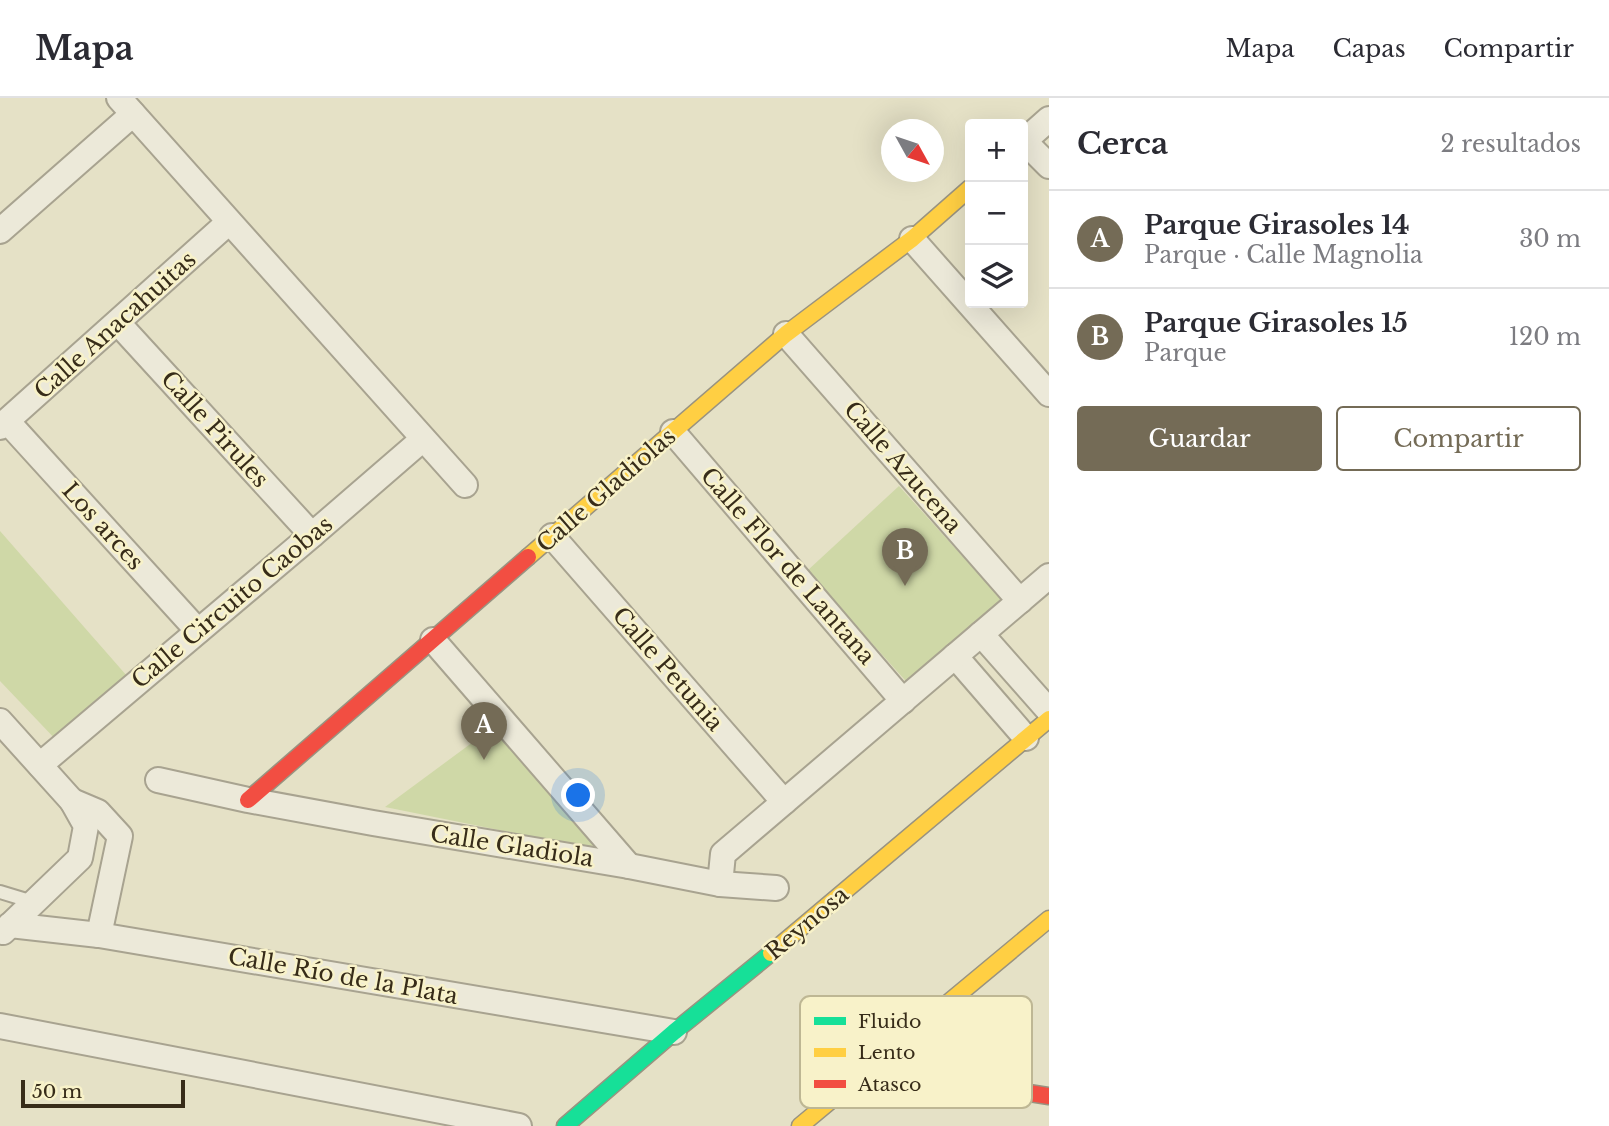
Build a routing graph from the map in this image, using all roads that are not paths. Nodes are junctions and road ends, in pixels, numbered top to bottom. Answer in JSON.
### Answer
{"nodes":[{"id":1,"x":126,"y":106,"type":"edge"},
{"id":2,"x":1049,"y":119,"type":"edge"},
{"id":3,"x":1028,"y":138,"type":"edge"},
{"id":4,"x":1028,"y":146,"type":"edge"},
{"id":5,"x":1049,"y":166,"type":"edge"},
{"id":6,"x":965,"y":192,"type":"edge"},
{"id":7,"x":229,"y":222,"type":"junction"},
{"id":8,"x":0,"y":231,"type":"edge"},
{"id":9,"x":912,"y":239,"type":"junction"},
{"id":10,"x":118,"y":323,"type":"junction"},
{"id":11,"x":786,"y":334,"type":"junction"},
{"id":12,"x":1049,"y":394,"type":"edge"},
{"id":13,"x":4,"y":424,"type":"edge"},
{"id":14,"x":673,"y":432,"type":"junction"},
{"id":15,"x":423,"y":439,"type":"junction"},
{"id":16,"x":465,"y":485,"type":"dead end"},
{"id":17,"x":312,"y":536,"type":"junction"},
{"id":18,"x":552,"y":537,"type":"junction"},
{"id":19,"x":1049,"y":576,"type":"edge"},
{"id":20,"x":1020,"y":601,"type":"junction"},
{"id":21,"x":198,"y":631,"type":"junction"},
{"id":22,"x":981,"y":634,"type":"junction"},
{"id":23,"x":433,"y":640,"type":"junction"},
{"id":24,"x":955,"y":656,"type":"junction"},
{"id":25,"x":903,"y":701,"type":"junction"},
{"id":26,"x":1049,"y":711,"type":"edge"},
{"id":27,"x":1049,"y":719,"type":"edge"},
{"id":28,"x":0,"y":721,"type":"edge"},
{"id":29,"x":1026,"y":738,"type":"junction"},
{"id":30,"x":40,"y":765,"type":"junction"},
{"id":31,"x":158,"y":780,"type":"dead end"},
{"id":32,"x":248,"y":800,"type":"junction"},
{"id":33,"x":72,"y":801,"type":"junction"},
{"id":34,"x":784,"y":802,"type":"junction"},
{"id":35,"x":629,"y":866,"type":"junction"},
{"id":36,"x":720,"y":884,"type":"junction"},
{"id":37,"x":776,"y":888,"type":"dead end"},
{"id":38,"x":0,"y":892,"type":"edge"},
{"id":39,"x":33,"y":902,"type":"junction"},
{"id":40,"x":1049,"y":919,"type":"edge"},
{"id":41,"x":5,"y":930,"type":"edge"},
{"id":42,"x":99,"y":935,"type":"junction"},
{"id":43,"x":956,"y":996,"type":"edge"},
{"id":44,"x":0,"y":1026,"type":"edge"},
{"id":45,"x":674,"y":1032,"type":"junction"},
{"id":46,"x":821,"y":1108,"type":"edge"},
{"id":47,"x":519,"y":1126,"type":"edge"},
{"id":48,"x":565,"y":1126,"type":"edge"},
{"id":49,"x":800,"y":1126,"type":"edge"}],
"edges":[{"from":1,"to":7,"type":"street"},
{"from":1,"to":8,"type":"street"},
{"from":2,"to":3,"type":"street"},
{"from":4,"to":5,"type":"street"},
{"from":6,"to":9,"type":"street","name":"Calle Gladiolas"},
{"from":7,"to":10,"type":"street","name":"Calle Anacahuitas"},
{"from":7,"to":15,"type":"street"},
{"from":9,"to":11,"type":"street","name":"Calle Gladiolas"},
{"from":9,"to":12,"type":"street"},
{"from":10,"to":13,"type":"street","name":"Calle Anacahuitas"},
{"from":10,"to":17,"type":"street","name":"Calle Pirules"},
{"from":11,"to":14,"type":"street","name":"Calle Gladiolas"},
{"from":11,"to":20,"type":"street","name":"Calle Azucena"},
{"from":13,"to":21,"type":"street","name":"Los arces"},
{"from":14,"to":18,"type":"street","name":"Calle Gladiolas"},
{"from":14,"to":25,"type":"street","name":"Calle Flor de Lantana"},
{"from":15,"to":16,"type":"street"},
{"from":15,"to":17,"type":"street","name":"Calle Circuito Caobas"},
{"from":17,"to":21,"type":"street","name":"Calle Circuito Caobas"},
{"from":18,"to":23,"type":"street","name":"Calle Gladiolas"},
{"from":18,"to":34,"type":"street","name":"Calle Petunia"},
{"from":19,"to":20,"type":"street"},
{"from":20,"to":22,"type":"street"},
{"from":21,"to":30,"type":"street","name":"Calle Circuito Caobas"},
{"from":22,"to":24,"type":"street"},
{"from":22,"to":26,"type":"street"},
{"from":23,"to":32,"type":"street","name":"Calle Gladiolas"},
{"from":23,"to":35,"type":"street"},
{"from":24,"to":25,"type":"street"},
{"from":24,"to":29,"type":"street"},
{"from":25,"to":34,"type":"street"},
{"from":27,"to":29,"type":"street","name":"Reynosa"},
{"from":28,"to":30,"type":"street"},
{"from":29,"to":45,"type":"street","name":"Reynosa"},
{"from":30,"to":33,"type":"street"},
{"from":31,"to":32,"type":"street","name":"Calle Gladiola"},
{"from":32,"to":35,"type":"street","name":"Calle Gladiola"},
{"from":33,"to":39,"type":"street"},
{"from":33,"to":42,"type":"street"},
{"from":34,"to":36,"type":"street"},
{"from":35,"to":36,"type":"street","name":"Calle Gladiola"},
{"from":36,"to":37,"type":"street","name":"Calle Gladiola"},
{"from":38,"to":39,"type":"lane"},
{"from":39,"to":41,"type":"street"},
{"from":40,"to":43,"type":"street"},
{"from":41,"to":42,"type":"street","name":"Calle Río de la Plata"},
{"from":42,"to":45,"type":"street","name":"Calle Río de la Plata"},
{"from":44,"to":47,"type":"street"},
{"from":45,"to":48,"type":"street","name":"Reynosa"},
{"from":46,"to":49,"type":"street"}]}
